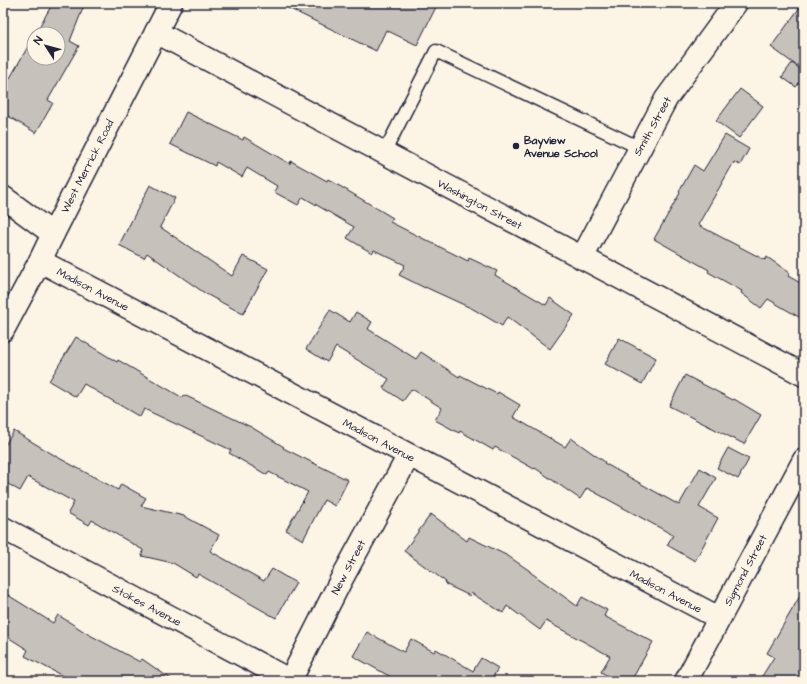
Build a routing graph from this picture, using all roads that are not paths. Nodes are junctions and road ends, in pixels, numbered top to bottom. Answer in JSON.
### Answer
{"nodes":[{"id":1,"x":171,"y":3,"type":"edge"},
{"id":2,"x":736,"y":3,"type":"edge"},
{"id":3,"x":156,"y":32,"type":"junction"},
{"id":4,"x":640,"y":148,"type":"junction"},
{"id":5,"x":384,"y":153,"type":"junction"},
{"id":6,"x":3,"y":197,"type":"edge"},
{"id":7,"x":53,"y":234,"type":"junction"},
{"id":8,"x":582,"y":258,"type":"junction"},
{"id":9,"x":40,"y":261,"type":"junction"},
{"id":10,"x":3,"y":330,"type":"edge"},
{"id":11,"x":804,"y":375,"type":"edge"},
{"id":12,"x":409,"y":455,"type":"junction"},
{"id":13,"x":804,"y":460,"type":"edge"},
{"id":14,"x":3,"y":528,"type":"edge"},
{"id":15,"x":719,"y":618,"type":"junction"},
{"id":16,"x":290,"y":681,"type":"edge"},
{"id":17,"x":686,"y":681,"type":"edge"}],
"edges":[{"from":1,"to":3,"type":"street","name":"West Merrick Road"},
{"from":2,"to":4,"type":"street","name":"Smith Street"},
{"from":3,"to":5,"type":"street","name":"Washington Street"},
{"from":3,"to":7,"type":"street","name":"West Merrick Road"},
{"from":4,"to":5,"type":"lane"},
{"from":4,"to":8,"type":"street","name":"Smith Street"},
{"from":5,"to":8,"type":"street","name":"Washington Street"},
{"from":6,"to":7,"type":"street"},
{"from":7,"to":9,"type":"street","name":"West Merrick Road"},
{"from":8,"to":11,"type":"street","name":"Washington Street"},
{"from":9,"to":10,"type":"street","name":"West Merrick Road"},
{"from":9,"to":12,"type":"street","name":"Madison Avenue"},
{"from":12,"to":15,"type":"street","name":"Madison Avenue"},
{"from":12,"to":16,"type":"street","name":"New Street"},
{"from":13,"to":15,"type":"street","name":"Sigmond Street"},
{"from":14,"to":16,"type":"street","name":"Stokes Avenue"},
{"from":15,"to":17,"type":"street","name":"Sigmond Street"}]}
